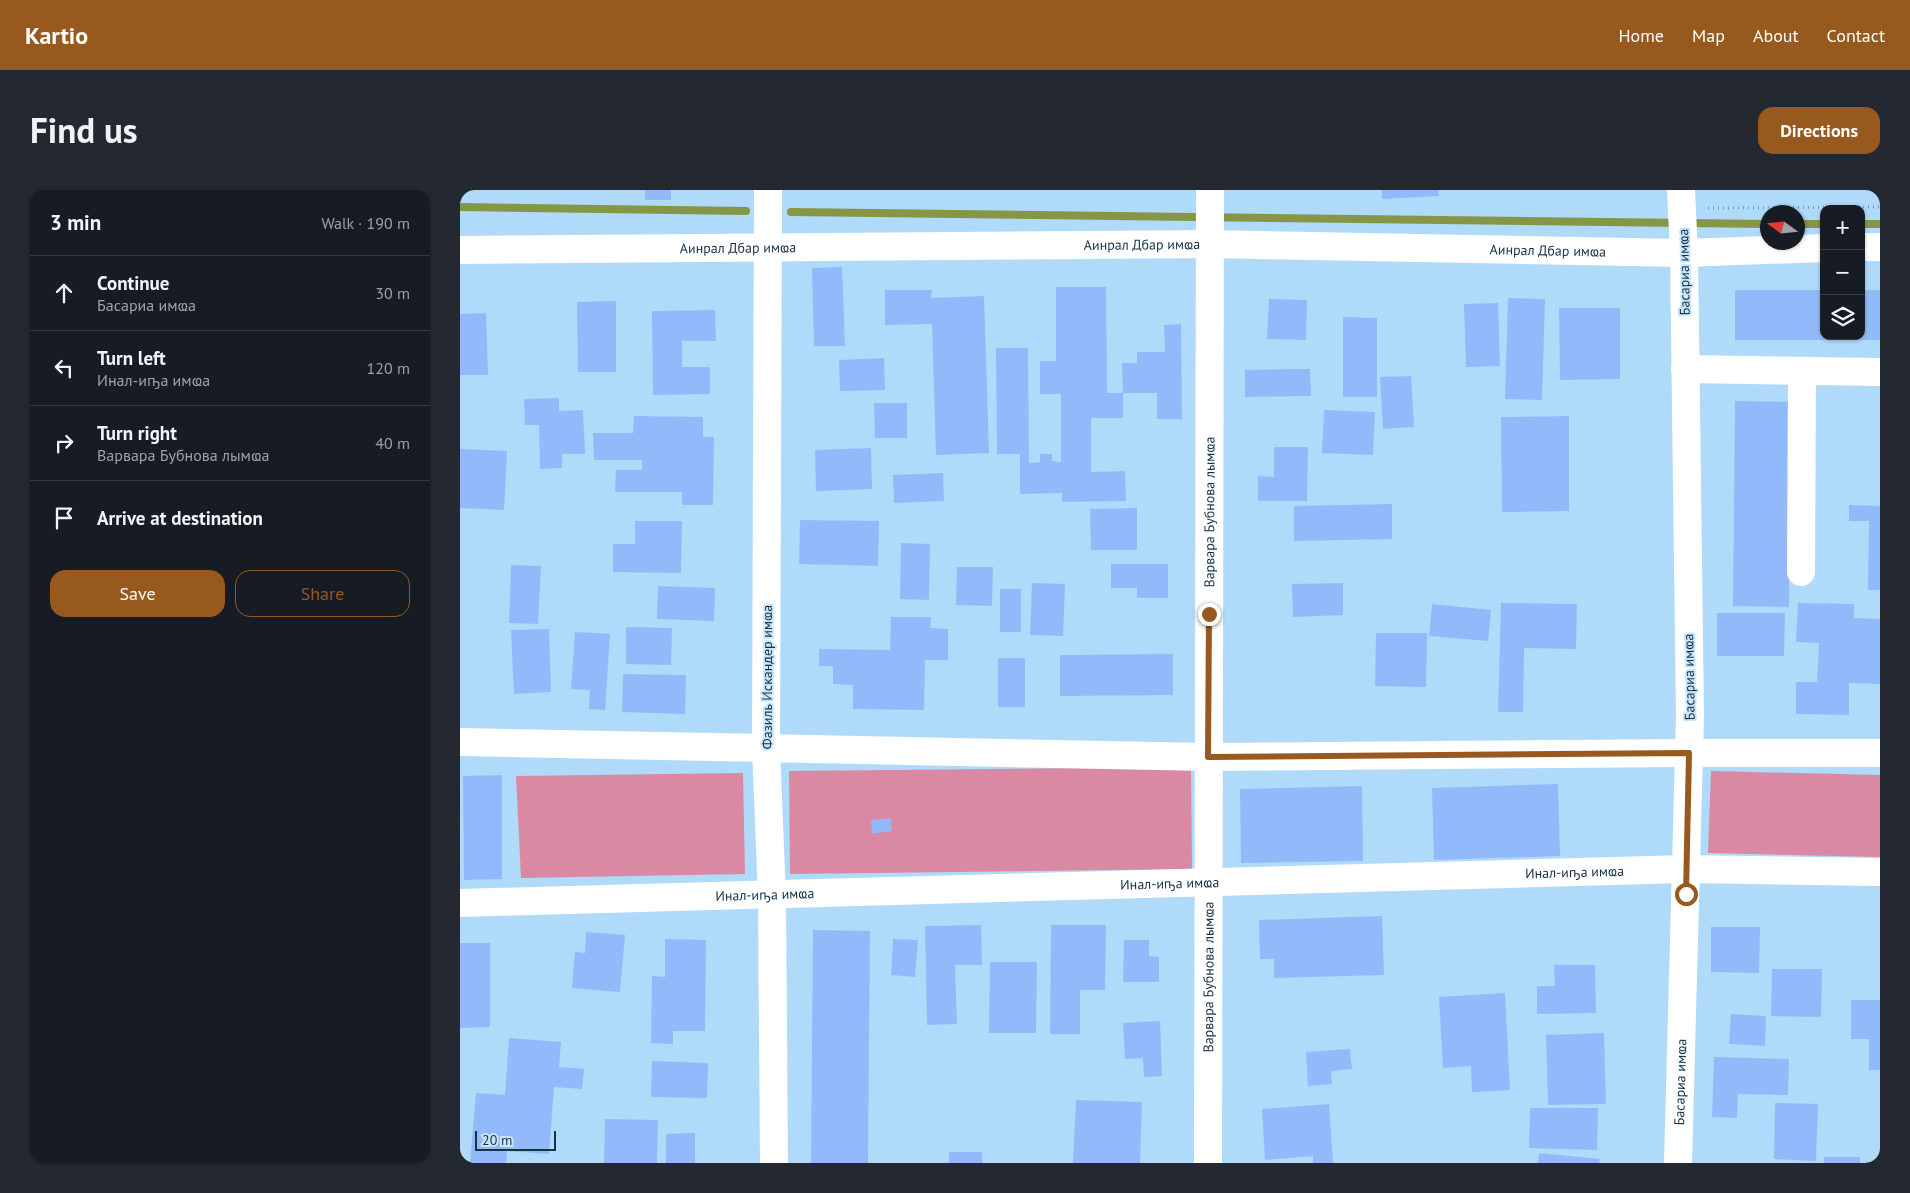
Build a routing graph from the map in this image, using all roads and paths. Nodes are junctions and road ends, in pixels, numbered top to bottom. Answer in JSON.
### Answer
{"nodes":[{"id":1,"x":768,"y":190,"type":"edge"},
{"id":2,"x":1210,"y":190,"type":"edge"},
{"id":3,"x":1682,"y":199,"type":"edge"},
{"id":4,"x":1880,"y":207,"type":"edge"},
{"id":5,"x":1210,"y":244,"type":"junction"},
{"id":6,"x":769,"y":246,"type":"junction"},
{"id":7,"x":1880,"y":246,"type":"edge"},
{"id":8,"x":1865,"y":247,"type":"edge"},
{"id":9,"x":1820,"y":248,"type":"edge"},
{"id":10,"x":460,"y":250,"type":"edge"},
{"id":11,"x":1684,"y":253,"type":"junction"},
{"id":12,"x":1685,"y":369,"type":"junction"},
{"id":13,"x":1802,"y":371,"type":"junction"},
{"id":14,"x":1880,"y":372,"type":"edge"},
{"id":15,"x":1801,"y":572,"type":"dead end"},
{"id":16,"x":460,"y":742,"type":"edge"},
{"id":17,"x":766,"y":748,"type":"junction"},
{"id":18,"x":1689,"y":753,"type":"junction"},
{"id":19,"x":1880,"y":753,"type":"edge"},
{"id":20,"x":1208,"y":757,"type":"junction"},
{"id":21,"x":1686,"y":869,"type":"junction"},
{"id":22,"x":1880,"y":872,"type":"edge"},
{"id":23,"x":1208,"y":883,"type":"junction"},
{"id":24,"x":772,"y":896,"type":"junction"},
{"id":25,"x":460,"y":903,"type":"edge"},
{"id":26,"x":774,"y":1163,"type":"edge"},
{"id":27,"x":1208,"y":1163,"type":"edge"},
{"id":28,"x":1678,"y":1163,"type":"edge"}],
"edges":[{"from":1,"to":6,"type":"street","name":"Фазиль Искандер имҩа"},
{"from":2,"to":5,"type":"street","name":"Варвара Бубнова лымҩа"},
{"from":3,"to":4,"type":"path"},
{"from":3,"to":11,"type":"street","name":"Басариа имҩа"},
{"from":5,"to":6,"type":"street","name":"Аинрал Дбар имҩа"},
{"from":5,"to":11,"type":"street","name":"Аинрал Дбар имҩа"},
{"from":5,"to":20,"type":"street","name":"Варвара Бубнова лымҩа"},
{"from":6,"to":10,"type":"street","name":"Аинрал Дбар имҩа"},
{"from":6,"to":17,"type":"street","name":"Фазиль Искандер имҩа"},
{"from":7,"to":8,"type":"street"},
{"from":9,"to":11,"type":"street","name":"Аинрал Дбар имҩа"},
{"from":11,"to":12,"type":"street","name":"Басариа имҩа"},
{"from":12,"to":13,"type":"street"},
{"from":12,"to":18,"type":"street","name":"Басариа имҩа"},
{"from":13,"to":14,"type":"street"},
{"from":13,"to":15,"type":"street"},
{"from":16,"to":17,"type":"street"},
{"from":17,"to":20,"type":"street"},
{"from":17,"to":24,"type":"street","name":"Фазиль Искандер имҩа"},
{"from":18,"to":19,"type":"street"},
{"from":18,"to":20,"type":"street"},
{"from":18,"to":21,"type":"street","name":"Басариа имҩа"},
{"from":20,"to":23,"type":"street","name":"Варвара Бубнова лымҩа"},
{"from":21,"to":22,"type":"street","name":"Инал-иҧа имҩа"},
{"from":21,"to":23,"type":"street","name":"Инал-иҧа имҩа"},
{"from":21,"to":28,"type":"street","name":"Басариа имҩа"},
{"from":23,"to":24,"type":"street","name":"Инал-иҧа имҩа"},
{"from":23,"to":27,"type":"street","name":"Варвара Бубнова лымҩа"},
{"from":24,"to":25,"type":"street","name":"Инал-иҧа имҩа"},
{"from":24,"to":26,"type":"street","name":"Фазиль Искандер имҩа"}]}
